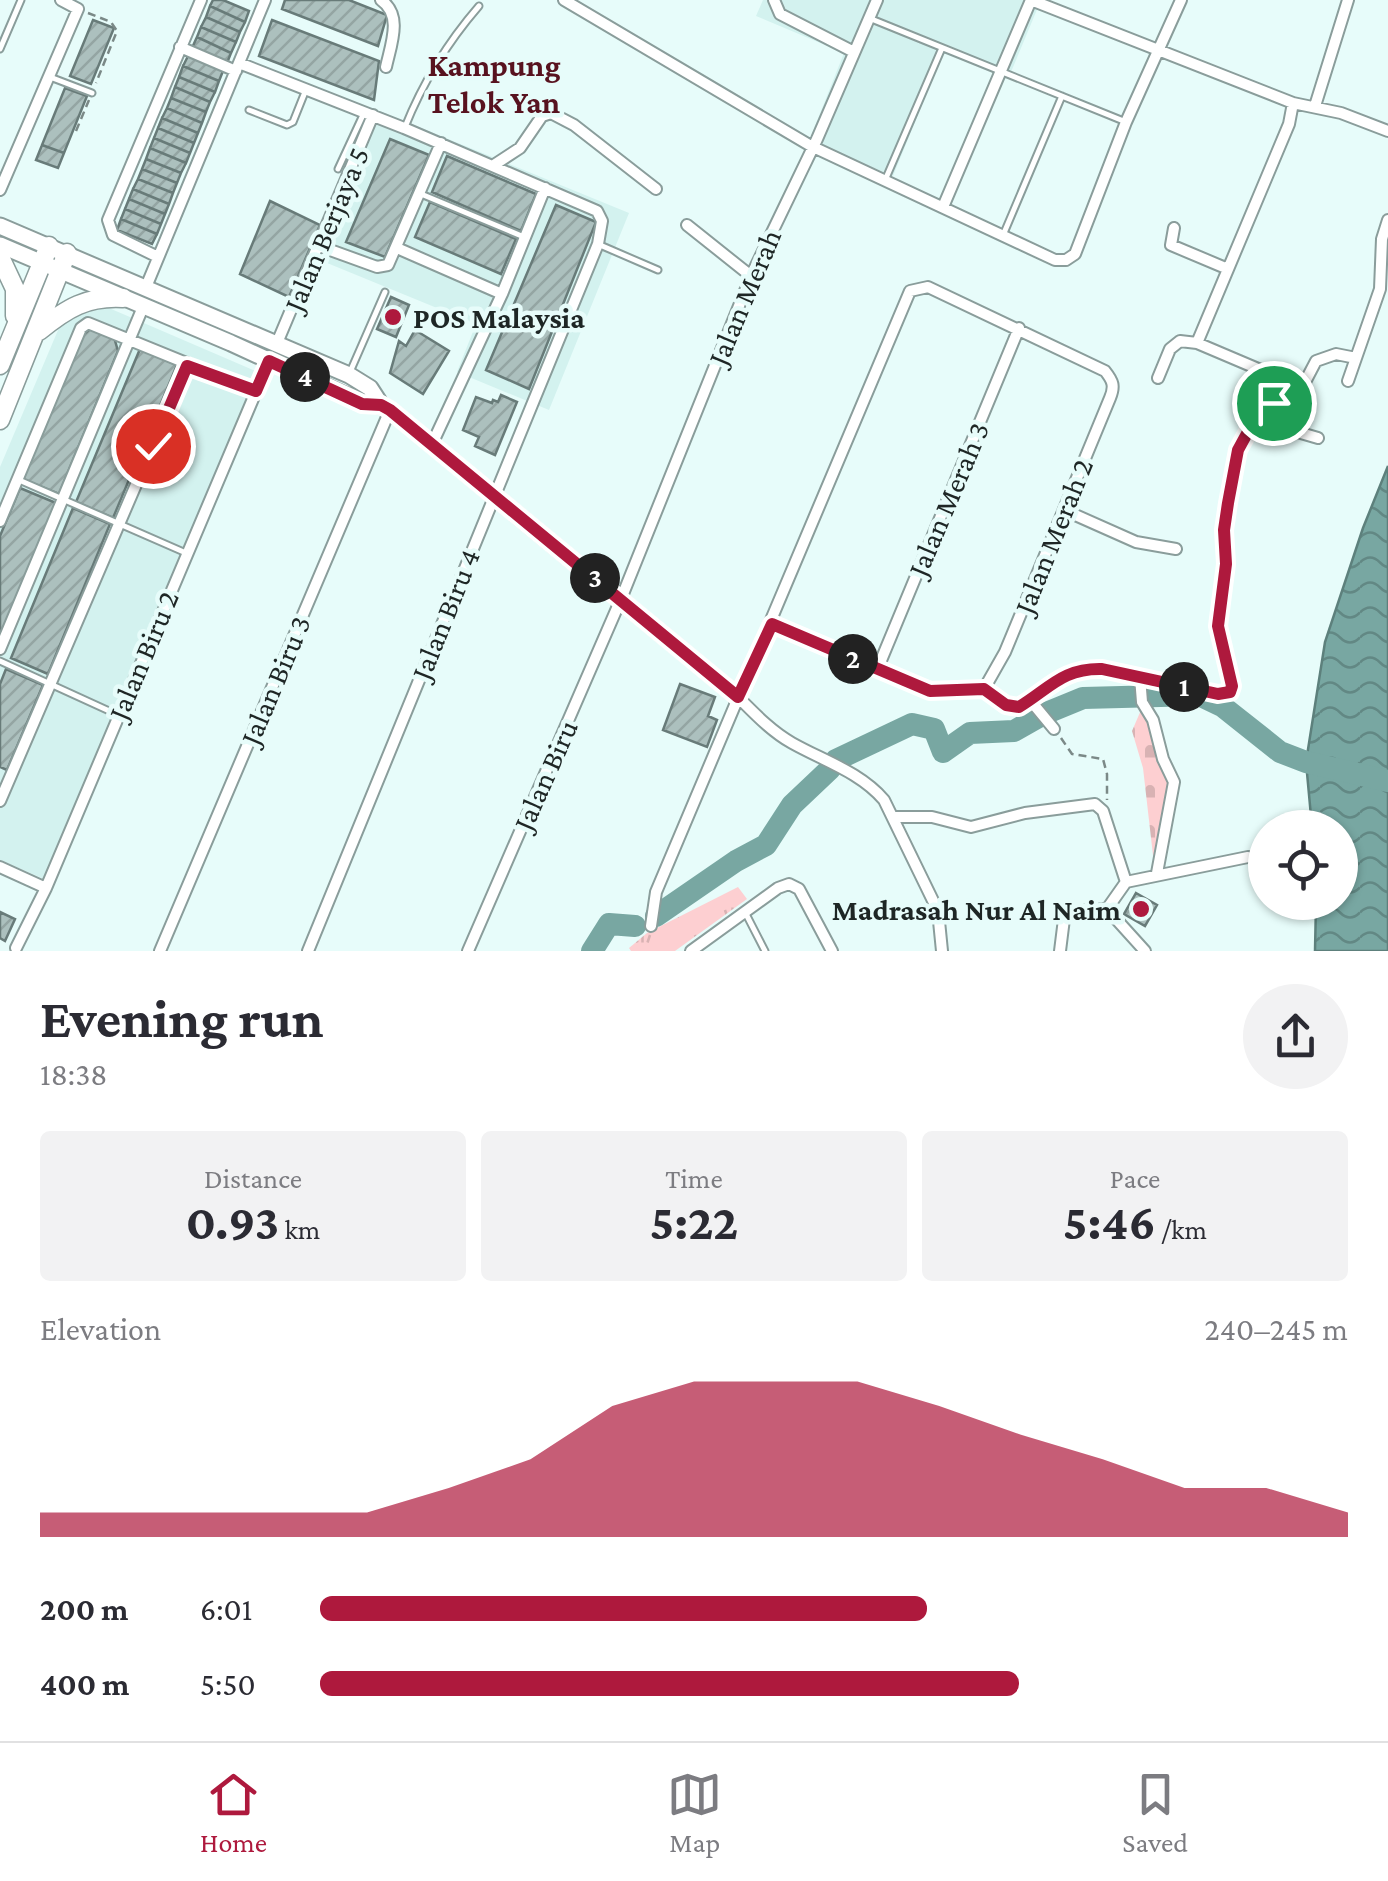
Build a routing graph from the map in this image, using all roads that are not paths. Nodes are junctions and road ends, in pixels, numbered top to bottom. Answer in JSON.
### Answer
{"nodes":[{"id":1,"x":21,"y":0,"type":"edge"},
{"id":2,"x":61,"y":0,"type":"edge"},
{"id":3,"x":201,"y":0,"type":"edge"},
{"id":4,"x":266,"y":0,"type":"edge"},
{"id":5,"x":381,"y":0,"type":"edge"},
{"id":6,"x":564,"y":0,"type":"edge"},
{"id":7,"x":774,"y":0,"type":"edge"},
{"id":8,"x":877,"y":0,"type":"edge"},
{"id":9,"x":1031,"y":0,"type":"edge"},
{"id":10,"x":1181,"y":0,"type":"edge"},
{"id":11,"x":1348,"y":0,"type":"edge"},
{"id":12,"x":478,"y":6,"type":"dead end"},
{"id":13,"x":869,"y":18,"type":"junction"},
{"id":14,"x":180,"y":48,"type":"junction"},
{"id":15,"x":942,"y":48,"type":"junction"},
{"id":16,"x":0,"y":50,"type":"edge"},
{"id":17,"x":1158,"y":50,"type":"junction"},
{"id":18,"x":854,"y":52,"type":"junction"},
{"id":19,"x":238,"y":67,"type":"junction"},
{"id":20,"x":386,"y":67,"type":"dead end"},
{"id":21,"x":1001,"y":72,"type":"junction"},
{"id":22,"x":50,"y":76,"type":"junction"},
{"id":23,"x":306,"y":89,"type":"junction"},
{"id":24,"x":92,"y":93,"type":"road end"},
{"id":25,"x":1062,"y":96,"type":"junction"},
{"id":26,"x":1292,"y":103,"type":"junction"},
{"id":27,"x":1314,"y":106,"type":"junction"},
{"id":28,"x":250,"y":110,"type":"dead end"},
{"id":29,"x":368,"y":114,"type":"junction"},
{"id":30,"x":1126,"y":122,"type":"junction"},
{"id":31,"x":404,"y":128,"type":"junction"},
{"id":32,"x":1388,"y":131,"type":"edge"},
{"id":33,"x":441,"y":143,"type":"junction"},
{"id":34,"x":811,"y":146,"type":"junction"},
{"id":35,"x":494,"y":165,"type":"junction"},
{"id":36,"x":338,"y":170,"type":"dead end"},
{"id":37,"x":886,"y":179,"type":"junction"},
{"id":38,"x":545,"y":188,"type":"junction"},
{"id":39,"x":656,"y":189,"type":"dead end"},
{"id":40,"x":0,"y":190,"type":"edge"},
{"id":41,"x":421,"y":194,"type":"junction"},
{"id":42,"x":942,"y":207,"type":"junction"},
{"id":43,"x":1388,"y":220,"type":"edge"},
{"id":44,"x":687,"y":225,"type":"dead end"},
{"id":45,"x":0,"y":226,"type":"edge"},
{"id":46,"x":1174,"y":228,"type":"dead end"},
{"id":47,"x":1003,"y":236,"type":"junction"},
{"id":48,"x":525,"y":238,"type":"junction"},
{"id":49,"x":598,"y":244,"type":"junction"},
{"id":50,"x":0,"y":245,"type":"edge"},
{"id":51,"x":320,"y":246,"type":"junction"},
{"id":52,"x":397,"y":248,"type":"junction"},
{"id":53,"x":0,"y":256,"type":"edge"},
{"id":54,"x":158,"y":256,"type":"junction"},
{"id":55,"x":54,"y":258,"type":"junction"},
{"id":56,"x":1228,"y":269,"type":"junction"},
{"id":57,"x":658,"y":270,"type":"dead end"},
{"id":58,"x":750,"y":276,"type":"junction"},
{"id":59,"x":146,"y":287,"type":"junction"},
{"id":60,"x":386,"y":292,"type":"dead end"},
{"id":61,"x":502,"y":294,"type":"junction"},
{"id":62,"x":124,"y":298,"type":"junction"},
{"id":63,"x":143,"y":307,"type":"junction"},
{"id":64,"x":1020,"y":328,"type":"junction"},
{"id":65,"x":14,"y":332,"type":"junction"},
{"id":66,"x":34,"y":334,"type":"junction"},
{"id":67,"x":129,"y":341,"type":"junction"},
{"id":68,"x":278,"y":342,"type":"junction"},
{"id":69,"x":1197,"y":344,"type":"junction"},
{"id":70,"x":1356,"y":358,"type":"junction"},
{"id":71,"x":269,"y":361,"type":"junction"},
{"id":72,"x":0,"y":365,"type":"edge"},
{"id":73,"x":187,"y":366,"type":"junction"},
{"id":74,"x":349,"y":375,"type":"junction"},
{"id":75,"x":1158,"y":378,"type":"dead end"},
{"id":76,"x":1348,"y":381,"type":"dead end"},
{"id":77,"x":1289,"y":390,"type":"junction"},
{"id":78,"x":256,"y":391,"type":"junction"},
{"id":79,"x":385,"y":408,"type":"junction"},
{"id":80,"x":0,"y":420,"type":"edge"},
{"id":81,"x":1264,"y":422,"type":"junction"},
{"id":82,"x":1318,"y":438,"type":"dead end"},
{"id":83,"x":433,"y":442,"type":"junction"},
{"id":84,"x":18,"y":480,"type":"junction"},
{"id":85,"x":494,"y":495,"type":"junction"},
{"id":86,"x":62,"y":500,"type":"junction"},
{"id":87,"x":1064,"y":510,"type":"junction"},
{"id":88,"x":0,"y":522,"type":"edge"},
{"id":89,"x":120,"y":526,"type":"junction"},
{"id":90,"x":1176,"y":548,"type":"dead end"},
{"id":91,"x":186,"y":553,"type":"junction"},
{"id":92,"x":621,"y":600,"type":"junction"},
{"id":93,"x":772,"y":624,"type":"junction"},
{"id":94,"x":0,"y":649,"type":"edge"},
{"id":95,"x":0,"y":661,"type":"edge"},
{"id":96,"x":877,"y":670,"type":"junction"},
{"id":97,"x":1141,"y":681,"type":"junction"},
{"id":98,"x":50,"y":685,"type":"junction"},
{"id":99,"x":984,"y":689,"type":"junction"},
{"id":100,"x":738,"y":697,"type":"junction"},
{"id":101,"x":1033,"y":704,"type":"junction"},
{"id":102,"x":118,"y":715,"type":"junction"},
{"id":103,"x":1050,"y":725,"type":"road end"},
{"id":104,"x":0,"y":801,"type":"edge"},
{"id":105,"x":894,"y":817,"type":"junction"},
{"id":106,"x":1248,"y":857,"type":"dead end"},
{"id":107,"x":0,"y":867,"type":"edge"},
{"id":108,"x":1158,"y":873,"type":"junction"},
{"id":109,"x":1126,"y":882,"type":"junction"},
{"id":110,"x":46,"y":888,"type":"junction"},
{"id":111,"x":1107,"y":909,"type":"junction"},
{"id":112,"x":745,"y":912,"type":"junction"},
{"id":113,"x":651,"y":926,"type":"dead end"},
{"id":114,"x":16,"y":948,"type":"dead end"},
{"id":115,"x":696,"y":950,"type":"edge"},
{"id":116,"x":160,"y":951,"type":"edge"},
{"id":117,"x":308,"y":951,"type":"edge"},
{"id":118,"x":468,"y":951,"type":"edge"},
{"id":119,"x":765,"y":951,"type":"edge"},
{"id":120,"x":832,"y":951,"type":"edge"},
{"id":121,"x":942,"y":951,"type":"edge"},
{"id":122,"x":1060,"y":951,"type":"edge"},
{"id":123,"x":1145,"y":951,"type":"edge"}],
"edges":[{"from":1,"to":16,"type":"lane"},
{"from":2,"to":22,"type":"street"},
{"from":3,"to":14,"type":"street"},
{"from":4,"to":19,"type":"street"},
{"from":5,"to":20,"type":"street"},
{"from":6,"to":34,"type":"street"},
{"from":7,"to":18,"type":"street"},
{"from":8,"to":13,"type":"street","name":"Jalan Merah"},
{"from":9,"to":17,"type":"street"},
{"from":9,"to":21,"type":"street"},
{"from":10,"to":17,"type":"street"},
{"from":11,"to":27,"type":"street"},
{"from":12,"to":31,"type":"lane"},
{"from":13,"to":15,"type":"lane"},
{"from":13,"to":18,"type":"street","name":"Jalan Merah"},
{"from":14,"to":19,"type":"street"},
{"from":14,"to":54,"type":"street"},
{"from":15,"to":21,"type":"lane"},
{"from":15,"to":37,"type":"lane"},
{"from":17,"to":26,"type":"street"},
{"from":17,"to":30,"type":"street"},
{"from":18,"to":34,"type":"street","name":"Jalan Merah"},
{"from":19,"to":23,"type":"street"},
{"from":19,"to":54,"type":"street"},
{"from":21,"to":25,"type":"lane"},
{"from":21,"to":42,"type":"street"},
{"from":22,"to":24,"type":"lane"},
{"from":22,"to":40,"type":"street"},
{"from":23,"to":28,"type":"lane"},
{"from":23,"to":29,"type":"street"},
{"from":25,"to":30,"type":"lane"},
{"from":25,"to":47,"type":"lane"},
{"from":26,"to":27,"type":"street"},
{"from":26,"to":56,"type":"street"},
{"from":27,"to":32,"type":"street"},
{"from":29,"to":31,"type":"street"},
{"from":29,"to":36,"type":"lane"},
{"from":29,"to":51,"type":"street","name":"Jalan Berjaya 5"},
{"from":30,"to":47,"type":"street"},
{"from":31,"to":33,"type":"street"},
{"from":33,"to":35,"type":"street"},
{"from":33,"to":41,"type":"street"},
{"from":34,"to":37,"type":"street"},
{"from":34,"to":58,"type":"street","name":"Jalan Merah"},
{"from":35,"to":38,"type":"street"},
{"from":35,"to":39,"type":"street"},
{"from":37,"to":42,"type":"street"},
{"from":38,"to":48,"type":"street"},
{"from":38,"to":49,"type":"street","name":"Jalan Biru 4"},
{"from":41,"to":48,"type":"lane"},
{"from":41,"to":52,"type":"street"},
{"from":42,"to":47,"type":"street"},
{"from":43,"to":70,"type":"street"},
{"from":44,"to":58,"type":"street"},
{"from":45,"to":55,"type":"street"},
{"from":46,"to":56,"type":"street"},
{"from":48,"to":61,"type":"street"},
{"from":49,"to":57,"type":"lane"},
{"from":49,"to":85,"type":"street","name":"Jalan Biru 4"},
{"from":50,"to":55,"type":"street"},
{"from":51,"to":52,"type":"street"},
{"from":51,"to":68,"type":"street","name":"Jalan Berjaya 5"},
{"from":52,"to":61,"type":"street"},
{"from":53,"to":65,"type":"main road"},
{"from":54,"to":59,"type":"street"},
{"from":55,"to":59,"type":"street"},
{"from":55,"to":62,"type":"street"},
{"from":55,"to":65,"type":"main road"},
{"from":55,"to":66,"type":"main road"},
{"from":56,"to":69,"type":"street"},
{"from":58,"to":92,"type":"street","name":"Jalan Merah"},
{"from":59,"to":68,"type":"street"},
{"from":60,"to":74,"type":"lane"},
{"from":61,"to":83,"type":"street"},
{"from":62,"to":63,"type":"street"},
{"from":62,"to":66,"type":"main road"},
{"from":63,"to":67,"type":"street"},
{"from":63,"to":71,"type":"street"},
{"from":64,"to":87,"type":"street","name":"Jalan Merah 2"},
{"from":64,"to":93,"type":"street","name":"Jalan Merah 2"},
{"from":64,"to":96,"type":"street","name":"Jalan Merah 3"},
{"from":65,"to":72,"type":"main road"},
{"from":66,"to":80,"type":"main road"},
{"from":67,"to":73,"type":"street"},
{"from":67,"to":84,"type":"street"},
{"from":67,"to":86,"type":"street"},
{"from":68,"to":71,"type":"street"},
{"from":68,"to":74,"type":"street"},
{"from":69,"to":75,"type":"street"},
{"from":69,"to":77,"type":"street"},
{"from":70,"to":76,"type":"street"},
{"from":70,"to":77,"type":"street"},
{"from":71,"to":78,"type":"street","name":"Jalan Biru 2"},
{"from":71,"to":79,"type":"street"},
{"from":73,"to":78,"type":"street"},
{"from":73,"to":89,"type":"street"},
{"from":74,"to":79,"type":"street"},
{"from":77,"to":81,"type":"street"},
{"from":78,"to":91,"type":"street","name":"Jalan Biru 2"},
{"from":79,"to":83,"type":"street"},
{"from":79,"to":116,"type":"street","name":"Jalan Biru 3"},
{"from":81,"to":82,"type":"street"},
{"from":81,"to":97,"type":"street"},
{"from":83,"to":85,"type":"street"},
{"from":84,"to":86,"type":"lane"},
{"from":84,"to":88,"type":"street"},
{"from":85,"to":92,"type":"street"},
{"from":85,"to":117,"type":"street","name":"Jalan Biru 4"},
{"from":86,"to":89,"type":"lane"},
{"from":86,"to":94,"type":"street"},
{"from":87,"to":90,"type":"street"},
{"from":87,"to":99,"type":"street","name":"Jalan Merah 2"},
{"from":89,"to":91,"type":"lane"},
{"from":89,"to":98,"type":"street"},
{"from":91,"to":102,"type":"street","name":"Jalan Biru 2"},
{"from":92,"to":100,"type":"street"},
{"from":92,"to":118,"type":"street","name":"Jalan Biru"},
{"from":93,"to":96,"type":"street"},
{"from":93,"to":100,"type":"street"},
{"from":95,"to":98,"type":"lane"},
{"from":96,"to":99,"type":"street"},
{"from":97,"to":101,"type":"street"},
{"from":97,"to":108,"type":"street"},
{"from":98,"to":102,"type":"lane"},
{"from":98,"to":104,"type":"street"},
{"from":99,"to":101,"type":"street"},
{"from":100,"to":105,"type":"street"},
{"from":100,"to":113,"type":"street"},
{"from":101,"to":103,"type":"street"},
{"from":102,"to":110,"type":"street","name":"Jalan Biru 2"},
{"from":105,"to":109,"type":"street"},
{"from":105,"to":121,"type":"street"},
{"from":106,"to":108,"type":"street"},
{"from":107,"to":110,"type":"street"},
{"from":108,"to":109,"type":"street"},
{"from":109,"to":111,"type":"street"},
{"from":110,"to":114,"type":"street","name":"Jalan Biru 2"},
{"from":111,"to":122,"type":"street"},
{"from":111,"to":123,"type":"street"},
{"from":112,"to":115,"type":"street"},
{"from":112,"to":119,"type":"lane"},
{"from":112,"to":120,"type":"street"}]}
